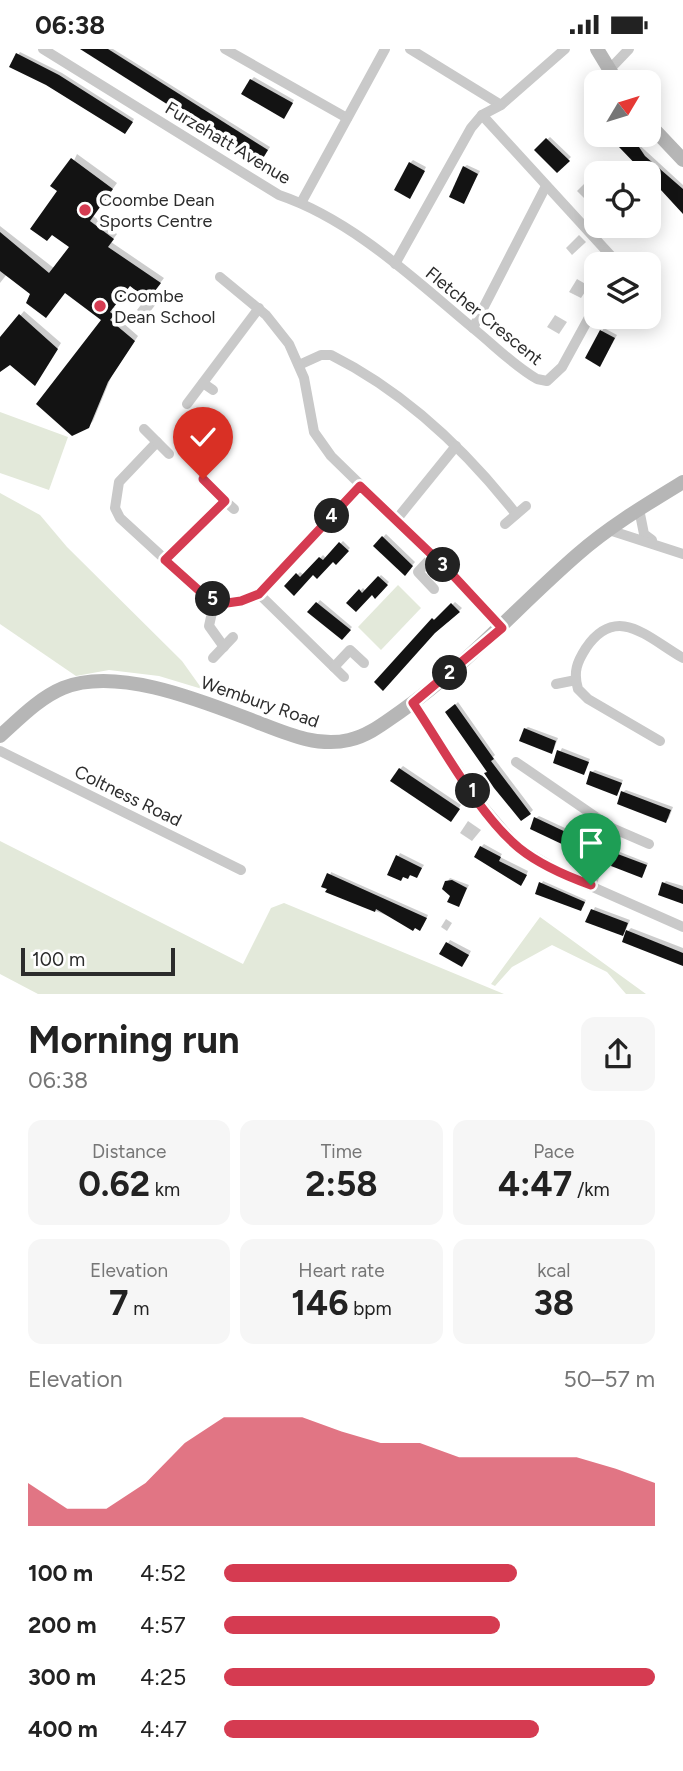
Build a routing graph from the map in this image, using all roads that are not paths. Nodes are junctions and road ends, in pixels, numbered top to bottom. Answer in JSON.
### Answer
{"nodes":[{"id":1,"x":43,"y":49,"type":"edge"},
{"id":2,"x":225,"y":49,"type":"edge"},
{"id":3,"x":385,"y":49,"type":"edge"},
{"id":4,"x":410,"y":49,"type":"edge"},
{"id":5,"x":565,"y":49,"type":"edge"},
{"id":6,"x":597,"y":49,"type":"edge"},
{"id":7,"x":629,"y":49,"type":"edge"},
{"id":8,"x":609,"y":70,"type":"edge"},
{"id":9,"x":617,"y":70,"type":"edge"},
{"id":10,"x":501,"y":105,"type":"junction"},
{"id":11,"x":482,"y":115,"type":"junction"},
{"id":12,"x":347,"y":118,"type":"junction"},
{"id":13,"x":662,"y":138,"type":"edge"},
{"id":14,"x":683,"y":160,"type":"edge"},
{"id":15,"x":546,"y":186,"type":"junction"},
{"id":16,"x":302,"y":203,"type":"junction"},
{"id":17,"x":607,"y":252,"type":"edge"},
{"id":18,"x":395,"y":264,"type":"junction"},
{"id":19,"x":220,"y":277,"type":"dead end"},
{"id":20,"x":259,"y":308,"type":"junction"},
{"id":21,"x":584,"y":327,"type":"edge"},
{"id":22,"x":473,"y":328,"type":"junction"},
{"id":23,"x":299,"y":365,"type":"junction"},
{"id":24,"x":203,"y":383,"type":"junction"},
{"id":25,"x":214,"y":390,"type":"dead end"},
{"id":26,"x":187,"y":404,"type":"dead end"},
{"id":27,"x":144,"y":429,"type":"dead end"},
{"id":28,"x":157,"y":442,"type":"junction"},
{"id":29,"x":456,"y":446,"type":"junction"},
{"id":30,"x":169,"y":454,"type":"dead end"},
{"id":31,"x":203,"y":479,"type":"dead end"},
{"id":32,"x":683,"y":482,"type":"edge"},
{"id":33,"x":360,"y":486,"type":"junction"},
{"id":34,"x":225,"y":501,"type":"junction"},
{"id":35,"x":526,"y":506,"type":"dead end"},
{"id":36,"x":234,"y":509,"type":"dead end"},
{"id":37,"x":639,"y":509,"type":"junction"},
{"id":38,"x":516,"y":514,"type":"junction"},
{"id":39,"x":396,"y":520,"type":"junction"},
{"id":40,"x":505,"y":524,"type":"dead end"},
{"id":41,"x":609,"y":530,"type":"junction"},
{"id":42,"x":658,"y":545,"type":"junction"},
{"id":43,"x":683,"y":554,"type":"edge"},
{"id":44,"x":433,"y":556,"type":"junction"},
{"id":45,"x":165,"y":560,"type":"junction"},
{"id":46,"x":434,"y":589,"type":"dead end"},
{"id":47,"x":259,"y":594,"type":"junction"},
{"id":48,"x":215,"y":599,"type":"junction"},
{"id":49,"x":502,"y":628,"type":"junction"},
{"id":50,"x":233,"y":637,"type":"dead end"},
{"id":51,"x":224,"y":647,"type":"junction"},
{"id":52,"x":213,"y":657,"type":"dead end"},
{"id":53,"x":683,"y":659,"type":"edge"},
{"id":54,"x":364,"y":663,"type":"dead end"},
{"id":55,"x":334,"y":667,"type":"junction"},
{"id":56,"x":344,"y":677,"type":"dead end"},
{"id":57,"x":576,"y":680,"type":"junction"},
{"id":58,"x":556,"y":684,"type":"dead end"},
{"id":59,"x":413,"y":703,"type":"junction"},
{"id":60,"x":0,"y":736,"type":"edge"},
{"id":61,"x":660,"y":741,"type":"dead end"},
{"id":62,"x":0,"y":751,"type":"edge"},
{"id":63,"x":516,"y":762,"type":"dead end"},
{"id":64,"x":554,"y":789,"type":"junction"},
{"id":65,"x":546,"y":800,"type":"dead end"},
{"id":66,"x":612,"y":828,"type":"junction"},
{"id":67,"x":649,"y":844,"type":"dead end"},
{"id":68,"x":241,"y":870,"type":"dead end"},
{"id":69,"x":591,"y":885,"type":"junction"},
{"id":70,"x":683,"y":927,"type":"edge"}],
"edges":[{"from":1,"to":16,"type":"street","name":"Furzehatt Avenue"},
{"from":2,"to":12,"type":"street"},
{"from":3,"to":12,"type":"street"},
{"from":4,"to":10,"type":"street"},
{"from":5,"to":10,"type":"street"},
{"from":6,"to":8,"type":"street"},
{"from":7,"to":9,"type":"street"},
{"from":10,"to":11,"type":"street"},
{"from":11,"to":15,"type":"street"},
{"from":11,"to":18,"type":"street"},
{"from":12,"to":16,"type":"street"},
{"from":13,"to":14,"type":"street"},
{"from":15,"to":17,"type":"street"},
{"from":15,"to":22,"type":"street"},
{"from":16,"to":18,"type":"street","name":"Furzehatt Avenue"},
{"from":18,"to":22,"type":"street","name":"Fletcher Crescent"},
{"from":19,"to":20,"type":"street"},
{"from":20,"to":23,"type":"street"},
{"from":20,"to":24,"type":"street"},
{"from":21,"to":22,"type":"street","name":"Fletcher Crescent"},
{"from":23,"to":29,"type":"street"},
{"from":23,"to":33,"type":"street"},
{"from":24,"to":25,"type":"street"},
{"from":24,"to":26,"type":"street"},
{"from":27,"to":28,"type":"street"},
{"from":28,"to":30,"type":"street"},
{"from":28,"to":45,"type":"street"},
{"from":29,"to":38,"type":"street"},
{"from":29,"to":39,"type":"street"},
{"from":31,"to":34,"type":"street"},
{"from":32,"to":37,"type":"street","name":"Wembury Road"},
{"from":33,"to":39,"type":"street"},
{"from":33,"to":47,"type":"street"},
{"from":34,"to":36,"type":"street"},
{"from":34,"to":45,"type":"street"},
{"from":35,"to":38,"type":"street"},
{"from":37,"to":41,"type":"street","name":"Wembury Road"},
{"from":37,"to":42,"type":"street"},
{"from":38,"to":40,"type":"street"},
{"from":39,"to":44,"type":"street"},
{"from":41,"to":42,"type":"street"},
{"from":41,"to":49,"type":"street","name":"Wembury Road"},
{"from":42,"to":43,"type":"street"},
{"from":44,"to":46,"type":"street"},
{"from":44,"to":49,"type":"street"},
{"from":45,"to":48,"type":"street"},
{"from":47,"to":48,"type":"street"},
{"from":47,"to":55,"type":"street"},
{"from":48,"to":51,"type":"street"},
{"from":49,"to":59,"type":"street","name":"Wembury Road"},
{"from":50,"to":51,"type":"street"},
{"from":51,"to":52,"type":"street"},
{"from":53,"to":57,"type":"street"},
{"from":54,"to":55,"type":"street"},
{"from":55,"to":56,"type":"street"},
{"from":57,"to":58,"type":"street"},
{"from":57,"to":61,"type":"street"},
{"from":59,"to":60,"type":"street","name":"Wembury Road"},
{"from":59,"to":69,"type":"street"},
{"from":62,"to":68,"type":"street","name":"Coltness Road"},
{"from":63,"to":64,"type":"street"},
{"from":64,"to":65,"type":"street"},
{"from":64,"to":66,"type":"street"},
{"from":66,"to":67,"type":"street"},
{"from":66,"to":69,"type":"street"},
{"from":69,"to":70,"type":"street"}]}
